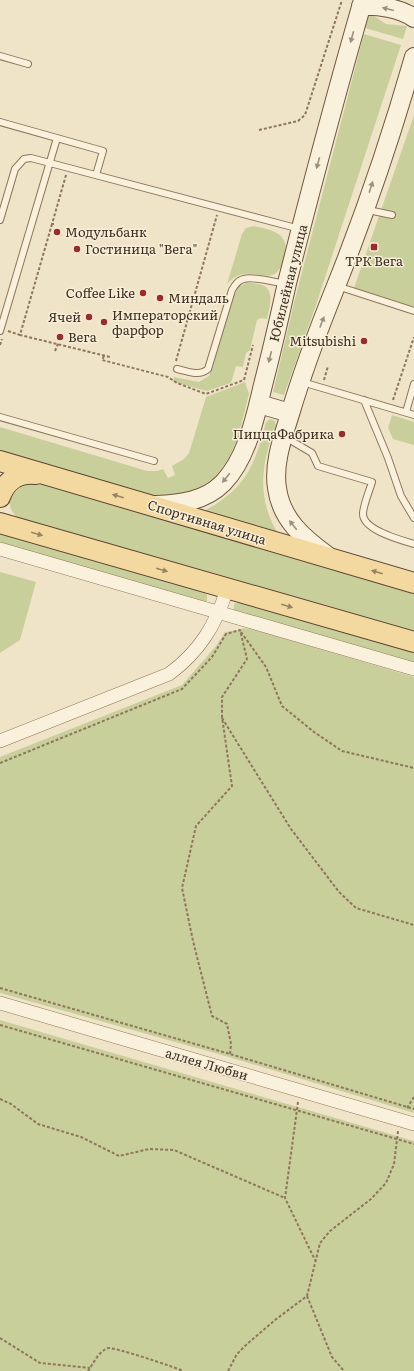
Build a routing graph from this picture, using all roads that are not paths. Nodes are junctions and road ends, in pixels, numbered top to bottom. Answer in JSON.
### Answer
{"nodes":[{"id":1,"x":362,"y":3,"type":"edge"},
{"id":2,"x":414,"y":18,"type":"edge"},
{"id":3,"x":0,"y":56,"type":"edge"},
{"id":4,"x":414,"y":57,"type":"edge"},
{"id":5,"x":28,"y":64,"type":"dead end"},
{"id":6,"x":411,"y":79,"type":"edge"},
{"id":7,"x":0,"y":122,"type":"edge"},
{"id":8,"x":57,"y":138,"type":"junction"},
{"id":9,"x":50,"y":163,"type":"junction"},
{"id":10,"x":96,"y":175,"type":"junction"},
{"id":11,"x":362,"y":214,"type":"junction"},
{"id":12,"x":392,"y":215,"type":"dead end"},
{"id":13,"x":0,"y":220,"type":"edge"},
{"id":14,"x":301,"y":229,"type":"junction"},
{"id":15,"x":287,"y":284,"type":"junction"},
{"id":16,"x":336,"y":286,"type":"junction"},
{"id":17,"x":414,"y":311,"type":"edge"},
{"id":18,"x":0,"y":331,"type":"edge"},
{"id":19,"x":177,"y":368,"type":"dead end"},
{"id":20,"x":300,"y":382,"type":"junction"},
{"id":21,"x":414,"y":384,"type":"edge"},
{"id":22,"x":364,"y":400,"type":"junction"},
{"id":23,"x":259,"y":404,"type":"junction"},
{"id":24,"x":406,"y":412,"type":"junction"},
{"id":25,"x":290,"y":413,"type":"junction"},
{"id":26,"x":414,"y":415,"type":"edge"},
{"id":27,"x":0,"y":417,"type":"edge"},
{"id":28,"x":283,"y":436,"type":"junction"},
{"id":29,"x":0,"y":461,"type":"edge"},
{"id":30,"x":154,"y":461,"type":"dead end"},
{"id":31,"x":46,"y":475,"type":"junction"},
{"id":32,"x":0,"y":497,"type":"edge"},
{"id":33,"x":149,"y":505,"type":"junction"},
{"id":34,"x":0,"y":506,"type":"edge"},
{"id":35,"x":414,"y":518,"type":"edge"},
{"id":36,"x":9,"y":526,"type":"edge"},
{"id":37,"x":414,"y":544,"type":"edge"},
{"id":38,"x":0,"y":549,"type":"edge"},
{"id":39,"x":333,"y":560,"type":"junction"},
{"id":40,"x":414,"y":583,"type":"edge"},
{"id":41,"x":227,"y":589,"type":"junction"},
{"id":42,"x":220,"y":612,"type":"junction"},
{"id":43,"x":414,"y":642,"type":"edge"},
{"id":44,"x":414,"y":669,"type":"edge"},
{"id":45,"x":0,"y":741,"type":"edge"},
{"id":46,"x":0,"y":1003,"type":"edge"},
{"id":47,"x":414,"y":1124,"type":"edge"}],
"edges":[{"from":2,"to":1,"type":"main road","one_way":true},
{"from":1,"to":14,"type":"main road","name":"Юбилейная улица","one_way":true},
{"from":3,"to":5,"type":"lane"},
{"from":4,"to":6,"type":"main road"},
{"from":11,"to":6,"type":"main road","one_way":true},
{"from":7,"to":8,"type":"lane"},
{"from":8,"to":9,"type":"lane"},
{"from":8,"to":10,"type":"lane"},
{"from":9,"to":10,"type":"lane"},
{"from":9,"to":13,"type":"lane"},
{"from":9,"to":18,"type":"lane"},
{"from":10,"to":14,"type":"lane"},
{"from":11,"to":12,"type":"lane"},
{"from":11,"to":16,"type":"main road"},
{"from":14,"to":15,"type":"main road","name":"Юбилейная улица"},
{"from":15,"to":19,"type":"lane"},
{"from":15,"to":23,"type":"main road","name":"Юбилейная улица","one_way":true},
{"from":16,"to":17,"type":"lane"},
{"from":20,"to":16,"type":"main road","one_way":true},
{"from":20,"to":22,"type":"lane"},
{"from":20,"to":25,"type":"main road"},
{"from":21,"to":24,"type":"lane"},
{"from":22,"to":24,"type":"lane"},
{"from":22,"to":35,"type":"lane"},
{"from":23,"to":25,"type":"main road"},
{"from":23,"to":33,"type":"main road","name":"Юбилейная улица","one_way":true},
{"from":24,"to":26,"type":"lane"},
{"from":25,"to":28,"type":"main road"},
{"from":27,"to":30,"type":"lane"},
{"from":28,"to":37,"type":"lane"},
{"from":39,"to":28,"type":"main road","one_way":true},
{"from":29,"to":31,"type":"main road","name":"Спортивная улица"},
{"from":31,"to":32,"type":"main road"},
{"from":33,"to":31,"type":"main road","name":"Спортивная улица","one_way":true},
{"from":33,"to":39,"type":"main road","name":"Спортивная улица"},
{"from":34,"to":36,"type":"main road"},
{"from":36,"to":41,"type":"main road","one_way":true},
{"from":38,"to":42,"type":"street"},
{"from":40,"to":39,"type":"main road","name":"Спортивная улица","one_way":true},
{"from":41,"to":42,"type":"street"},
{"from":41,"to":43,"type":"main road","one_way":true},
{"from":42,"to":44,"type":"street"},
{"from":42,"to":45,"type":"street"},
{"from":46,"to":47,"type":"street","name":"аллея Любви"}]}
